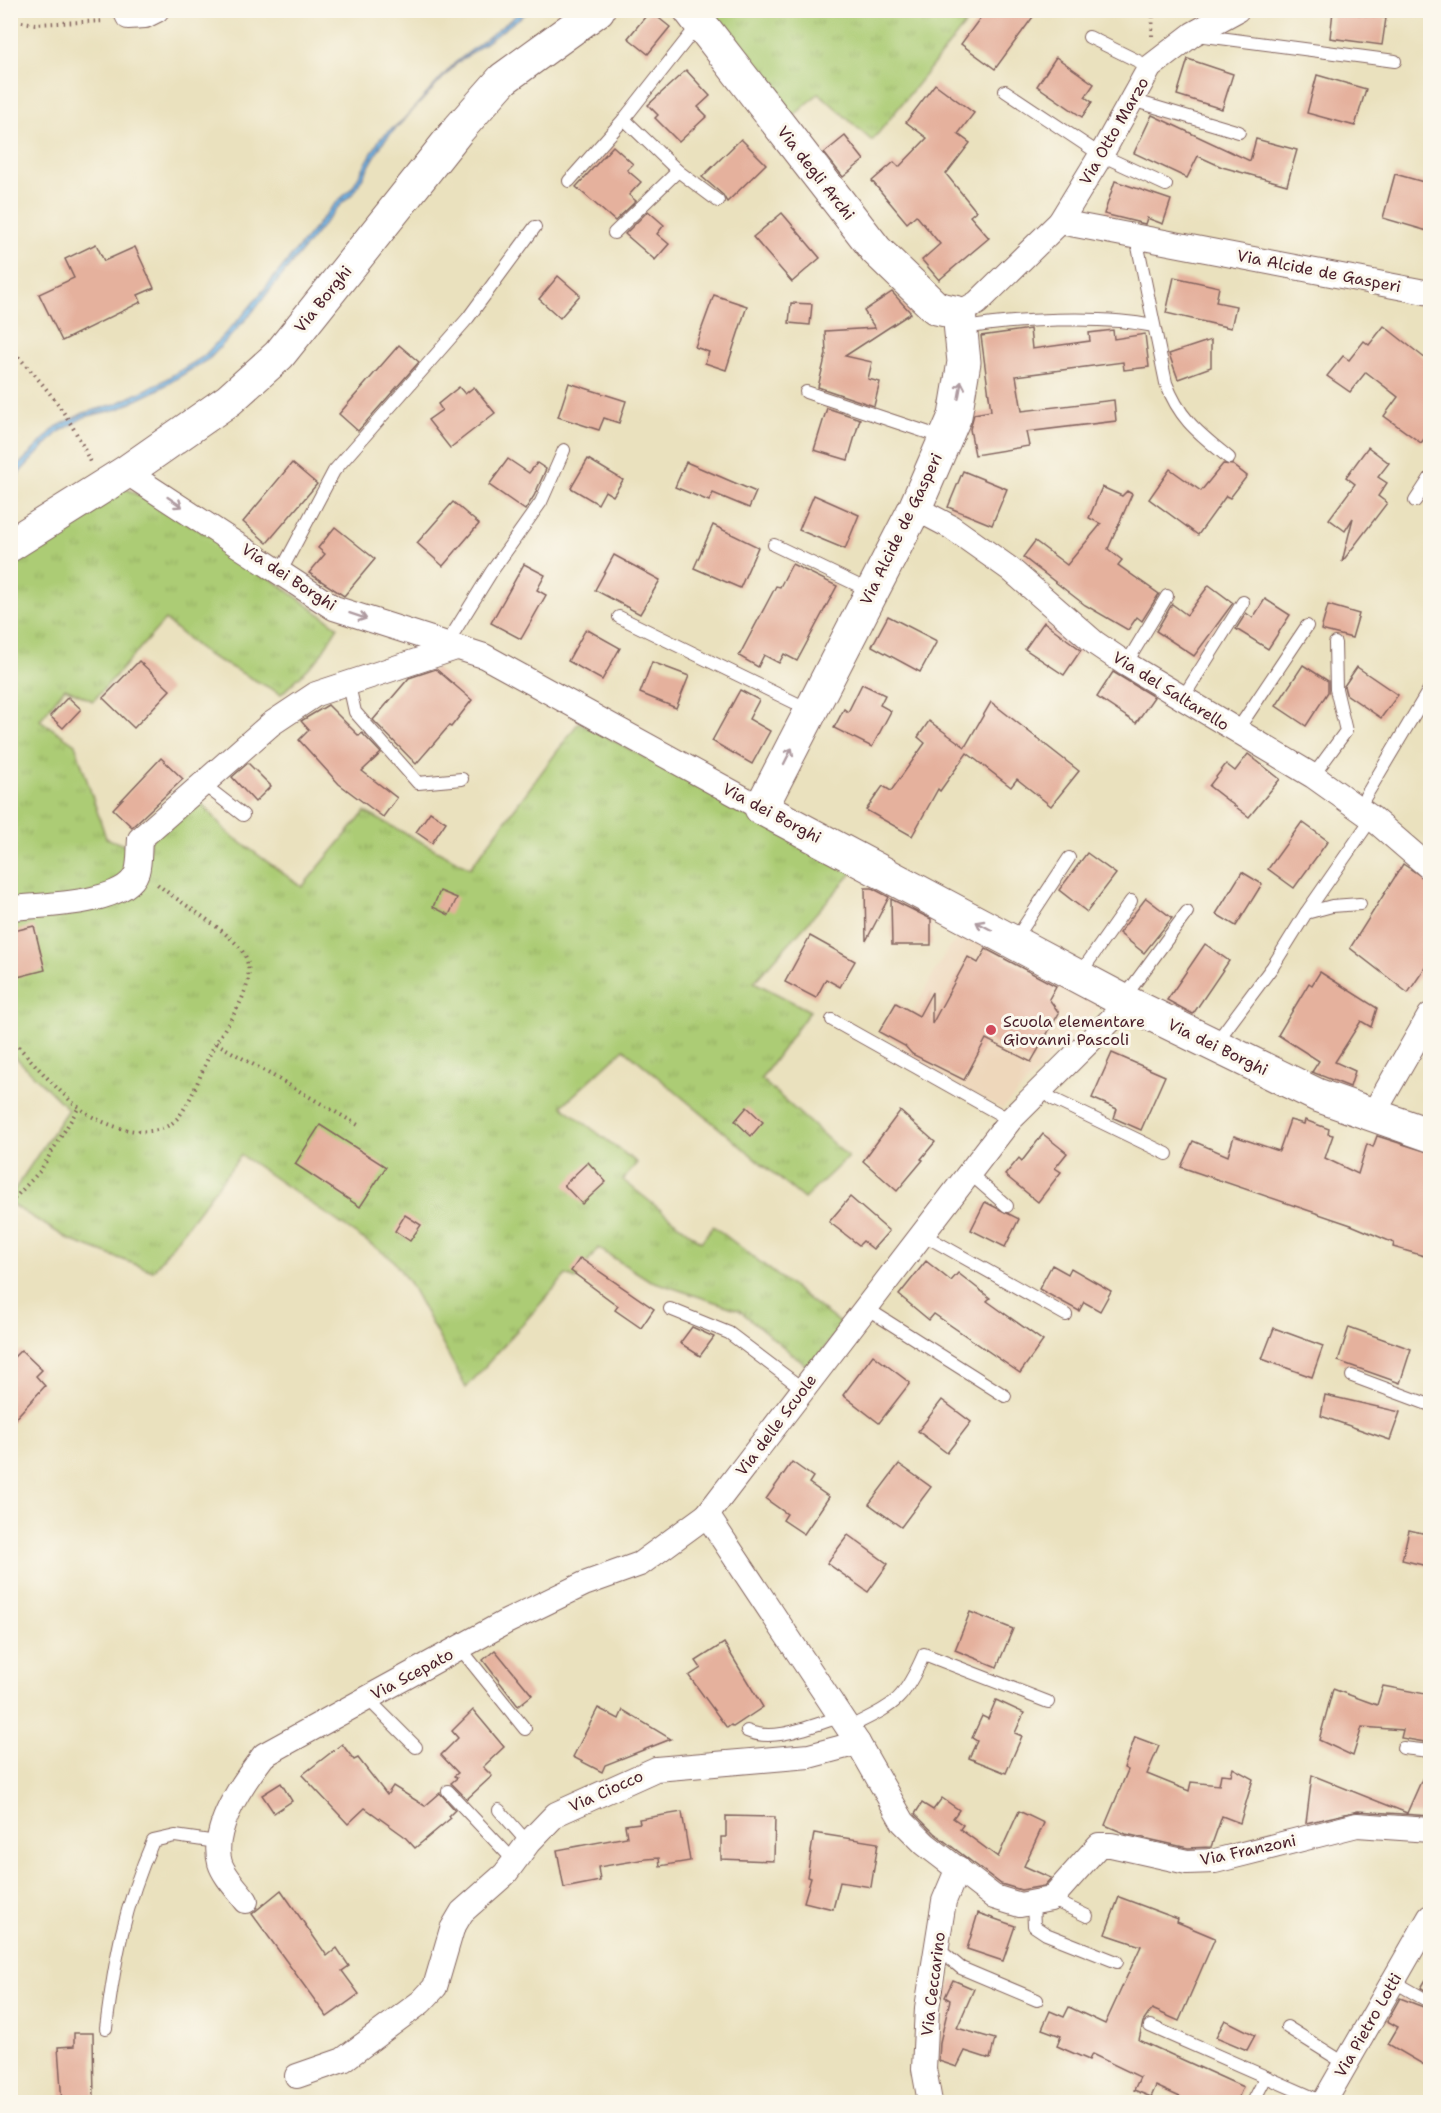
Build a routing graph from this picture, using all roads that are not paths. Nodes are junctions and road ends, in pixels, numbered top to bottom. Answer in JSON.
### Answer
{"nodes":[{"id":1,"x":157,"y":10,"type":"edge"},
{"id":2,"x":598,"y":10,"type":"edge"},
{"id":3,"x":1237,"y":10,"type":"edge"},
{"id":4,"x":126,"y":12,"type":"edge"},
{"id":5,"x":695,"y":17,"type":"edge"},
{"id":6,"x":1194,"y":34,"type":"junction"},
{"id":7,"x":1089,"y":37,"type":"dead end"},
{"id":8,"x":1395,"y":61,"type":"dead end"},
{"id":9,"x":1150,"y":67,"type":"junction"},
{"id":10,"x":1005,"y":91,"type":"dead end"},
{"id":11,"x":1132,"y":100,"type":"junction"},
{"id":12,"x":624,"y":119,"type":"junction"},
{"id":13,"x":1239,"y":132,"type":"dead end"},
{"id":14,"x":1101,"y":155,"type":"junction"},
{"id":15,"x":678,"y":171,"type":"junction"},
{"id":16,"x":569,"y":181,"type":"dead end"},
{"id":17,"x":1166,"y":185,"type":"dead end"},
{"id":18,"x":718,"y":201,"type":"dead end"},
{"id":19,"x":1060,"y":222,"type":"junction"},
{"id":20,"x":535,"y":227,"type":"dead end"},
{"id":21,"x":614,"y":233,"type":"dead end"},
{"id":22,"x":1136,"y":237,"type":"junction"},
{"id":23,"x":1431,"y":293,"type":"edge"},
{"id":24,"x":960,"y":321,"type":"junction"},
{"id":25,"x":1153,"y":326,"type":"junction"},
{"id":26,"x":806,"y":392,"type":"dead end"},
{"id":27,"x":946,"y":438,"type":"junction"},
{"id":28,"x":564,"y":450,"type":"dead end"},
{"id":29,"x":1229,"y":458,"type":"dead end"},
{"id":30,"x":126,"y":472,"type":"junction"},
{"id":31,"x":1431,"y":478,"type":"edge"},
{"id":32,"x":1415,"y":501,"type":"dead end"},
{"id":33,"x":915,"y":508,"type":"junction"},
{"id":34,"x":10,"y":545,"type":"edge"},
{"id":35,"x":774,"y":545,"type":"dead end"},
{"id":36,"x":280,"y":573,"type":"junction"},
{"id":37,"x":870,"y":591,"type":"junction"},
{"id":38,"x":1167,"y":596,"type":"dead end"},
{"id":39,"x":1243,"y":602,"type":"dead end"},
{"id":40,"x":619,"y":617,"type":"dead end"},
{"id":41,"x":1307,"y":626,"type":"dead end"},
{"id":42,"x":1335,"y":643,"type":"dead end"},
{"id":43,"x":451,"y":646,"type":"junction"},
{"id":44,"x":1125,"y":664,"type":"junction"},
{"id":45,"x":349,"y":685,"type":"junction"},
{"id":46,"x":1431,"y":688,"type":"edge"},
{"id":47,"x":1182,"y":699,"type":"junction"},
{"id":48,"x":810,"y":711,"type":"junction"},
{"id":49,"x":1236,"y":732,"type":"junction"},
{"id":50,"x":1312,"y":776,"type":"junction"},
{"id":51,"x":462,"y":779,"type":"dead end"},
{"id":52,"x":203,"y":784,"type":"junction"},
{"id":53,"x":761,"y":808,"type":"junction"},
{"id":54,"x":1365,"y":813,"type":"junction"},
{"id":55,"x":243,"y":815,"type":"dead end"},
{"id":56,"x":1069,"y":858,"type":"dead end"},
{"id":57,"x":1431,"y":868,"type":"edge"},
{"id":58,"x":1131,"y":901,"type":"dead end"},
{"id":59,"x":1360,"y":904,"type":"dead end"},
{"id":60,"x":10,"y":908,"type":"edge"},
{"id":61,"x":1187,"y":912,"type":"dead end"},
{"id":62,"x":1306,"y":913,"type":"junction"},
{"id":63,"x":1014,"y":942,"type":"junction"},
{"id":64,"x":1079,"y":975,"type":"junction"},
{"id":65,"x":1125,"y":1002,"type":"junction"},
{"id":66,"x":1431,"y":1015,"type":"edge"},
{"id":67,"x":832,"y":1020,"type":"dead end"},
{"id":68,"x":1421,"y":1041,"type":"edge"},
{"id":69,"x":1214,"y":1045,"type":"junction"},
{"id":70,"x":1040,"y":1088,"type":"junction"},
{"id":71,"x":1372,"y":1116,"type":"junction"},
{"id":72,"x":1010,"y":1120,"type":"junction"},
{"id":73,"x":1431,"y":1135,"type":"edge"},
{"id":74,"x":1167,"y":1154,"type":"dead end"},
{"id":75,"x":968,"y":1172,"type":"junction"},
{"id":76,"x":1007,"y":1206,"type":"dead end"},
{"id":77,"x":922,"y":1234,"type":"junction"},
{"id":78,"x":866,"y":1308,"type":"junction"},
{"id":79,"x":670,"y":1309,"type":"dead end"},
{"id":80,"x":1066,"y":1315,"type":"dead end"},
{"id":81,"x":1352,"y":1376,"type":"dead end"},
{"id":82,"x":803,"y":1389,"type":"junction"},
{"id":83,"x":1005,"y":1396,"type":"dead end"},
{"id":84,"x":1431,"y":1404,"type":"edge"},
{"id":85,"x":707,"y":1515,"type":"junction"},
{"id":86,"x":460,"y":1648,"type":"junction"},
{"id":87,"x":367,"y":1698,"type":"junction"},
{"id":88,"x":1048,"y":1702,"type":"dead end"},
{"id":89,"x":525,"y":1729,"type":"dead end"},
{"id":90,"x":848,"y":1729,"type":"junction"},
{"id":91,"x":747,"y":1731,"type":"dead end"},
{"id":92,"x":416,"y":1747,"type":"dead end"},
{"id":93,"x":1403,"y":1748,"type":"dead end"},
{"id":94,"x":1431,"y":1751,"type":"edge"},
{"id":95,"x":448,"y":1791,"type":"dead end"},
{"id":96,"x":499,"y":1810,"type":"dead end"},
{"id":97,"x":1431,"y":1830,"type":"edge"},
{"id":98,"x":217,"y":1842,"type":"junction"},
{"id":99,"x":528,"y":1843,"type":"junction"},
{"id":100,"x":516,"y":1863,"type":"junction"},
{"id":101,"x":958,"y":1868,"type":"junction"},
{"id":102,"x":246,"y":1901,"type":"dead end"},
{"id":103,"x":1042,"y":1901,"type":"junction"},
{"id":104,"x":1087,"y":1916,"type":"dead end"},
{"id":105,"x":1427,"y":1930,"type":"edge"},
{"id":106,"x":937,"y":1948,"type":"junction"},
{"id":107,"x":1117,"y":1962,"type":"dead end"},
{"id":108,"x":1393,"y":1981,"type":"junction"},
{"id":109,"x":1037,"y":2000,"type":"dead end"},
{"id":110,"x":1431,"y":2002,"type":"edge"},
{"id":111,"x":1150,"y":2026,"type":"dead end"},
{"id":112,"x":1287,"y":2027,"type":"dead end"},
{"id":113,"x":106,"y":2028,"type":"dead end"},
{"id":114,"x":1346,"y":2064,"type":"junction"},
{"id":115,"x":297,"y":2076,"type":"dead end"},
{"id":116,"x":1266,"y":2077,"type":"junction"},
{"id":117,"x":930,"y":2103,"type":"edge"},
{"id":118,"x":1253,"y":2103,"type":"edge"},
{"id":119,"x":1324,"y":2103,"type":"edge"}],
"edges":[{"from":1,"to":4,"type":"street"},
{"from":2,"to":30,"type":"street","name":"Via Borghi"},
{"from":3,"to":6,"type":"street","name":"Via Otto Marzo"},
{"from":5,"to":12,"type":"lane"},
{"from":5,"to":24,"type":"street","name":"Via degli Archi"},
{"from":6,"to":8,"type":"lane"},
{"from":6,"to":9,"type":"street","name":"Via Otto Marzo"},
{"from":7,"to":9,"type":"lane"},
{"from":9,"to":11,"type":"street","name":"Via Otto Marzo"},
{"from":10,"to":14,"type":"lane"},
{"from":11,"to":13,"type":"lane"},
{"from":11,"to":14,"type":"street","name":"Via Otto Marzo"},
{"from":12,"to":15,"type":"lane"},
{"from":12,"to":16,"type":"lane"},
{"from":14,"to":17,"type":"lane"},
{"from":14,"to":19,"type":"street","name":"Via Otto Marzo"},
{"from":15,"to":18,"type":"lane"},
{"from":15,"to":21,"type":"lane"},
{"from":19,"to":22,"type":"street","name":"Via Alcide de Gasperi"},
{"from":19,"to":24,"type":"street"},
{"from":20,"to":36,"type":"lane"},
{"from":22,"to":23,"type":"street","name":"Via Alcide de Gasperi"},
{"from":22,"to":25,"type":"lane"},
{"from":24,"to":25,"type":"lane"},
{"from":27,"to":24,"type":"street","name":"Via Alcide de Gasperi","one_way":true},
{"from":25,"to":29,"type":"lane"},
{"from":26,"to":27,"type":"lane"},
{"from":27,"to":33,"type":"street","name":"Via Alcide de Gasperi"},
{"from":28,"to":43,"type":"lane"},
{"from":30,"to":34,"type":"street","name":"Via Borghi"},
{"from":30,"to":36,"type":"street","name":"Via dei Borghi","one_way":true},
{"from":31,"to":32,"type":"lane"},
{"from":33,"to":37,"type":"street","name":"Via Alcide de Gasperi"},
{"from":33,"to":44,"type":"street","name":"Via del Saltarello"},
{"from":35,"to":37,"type":"lane"},
{"from":36,"to":43,"type":"street","name":"Via dei Borghi","one_way":true},
{"from":37,"to":48,"type":"street","name":"Via Alcide de Gasperi"},
{"from":38,"to":44,"type":"lane"},
{"from":39,"to":47,"type":"lane"},
{"from":40,"to":48,"type":"lane"},
{"from":41,"to":49,"type":"lane"},
{"from":42,"to":50,"type":"lane"},
{"from":43,"to":45,"type":"street"},
{"from":43,"to":53,"type":"street","name":"Via dei Borghi"},
{"from":44,"to":47,"type":"street","name":"Via del Saltarello"},
{"from":45,"to":51,"type":"lane"},
{"from":45,"to":52,"type":"street"},
{"from":46,"to":54,"type":"lane"},
{"from":47,"to":49,"type":"street","name":"Via del Saltarello"},
{"from":53,"to":48,"type":"street","name":"Via Alcide de Gasperi","one_way":true},
{"from":49,"to":50,"type":"street","name":"Via del Saltarello"},
{"from":50,"to":54,"type":"street","name":"Via del Saltarello"},
{"from":52,"to":55,"type":"lane"},
{"from":52,"to":60,"type":"street"},
{"from":63,"to":53,"type":"street","name":"Via dei Borghi","one_way":true},
{"from":54,"to":57,"type":"street","name":"Via del Saltarello"},
{"from":54,"to":62,"type":"lane"},
{"from":56,"to":63,"type":"lane"},
{"from":58,"to":64,"type":"lane"},
{"from":59,"to":62,"type":"lane"},
{"from":61,"to":65,"type":"lane"},
{"from":62,"to":69,"type":"lane"},
{"from":63,"to":64,"type":"street","name":"Via dei Borghi"},
{"from":64,"to":65,"type":"street","name":"Via dei Borghi"},
{"from":65,"to":69,"type":"street","name":"Via dei Borghi"},
{"from":65,"to":70,"type":"street","name":"Via delle Scuole"},
{"from":66,"to":68,"type":"street"},
{"from":67,"to":72,"type":"lane"},
{"from":68,"to":71,"type":"street"},
{"from":69,"to":71,"type":"street","name":"Via dei Borghi"},
{"from":70,"to":72,"type":"street","name":"Via delle Scuole"},
{"from":70,"to":74,"type":"lane"},
{"from":71,"to":73,"type":"street","name":"Via dei Borghi"},
{"from":72,"to":75,"type":"street","name":"Via delle Scuole"},
{"from":75,"to":76,"type":"lane"},
{"from":75,"to":77,"type":"street","name":"Via delle Scuole"},
{"from":77,"to":78,"type":"street","name":"Via delle Scuole"},
{"from":77,"to":80,"type":"lane"},
{"from":78,"to":82,"type":"street","name":"Via delle Scuole"},
{"from":78,"to":83,"type":"lane"},
{"from":79,"to":82,"type":"lane"},
{"from":81,"to":84,"type":"lane"},
{"from":82,"to":85,"type":"street","name":"Via delle Scuole"},
{"from":85,"to":86,"type":"street","name":"Via Scepato"},
{"from":85,"to":90,"type":"street"},
{"from":86,"to":87,"type":"street","name":"Via Scepato"},
{"from":86,"to":89,"type":"lane"},
{"from":87,"to":92,"type":"lane"},
{"from":87,"to":98,"type":"street","name":"Via Scepato"},
{"from":88,"to":90,"type":"lane"},
{"from":90,"to":91,"type":"lane"},
{"from":90,"to":99,"type":"street","name":"Via Ciocco"},
{"from":90,"to":101,"type":"street"},
{"from":93,"to":94,"type":"lane"},
{"from":95,"to":100,"type":"lane"},
{"from":96,"to":99,"type":"lane"},
{"from":97,"to":103,"type":"street","name":"Via Franzoni"},
{"from":98,"to":102,"type":"street"},
{"from":98,"to":113,"type":"lane"},
{"from":99,"to":100,"type":"street","name":"Via Ciocco"},
{"from":100,"to":115,"type":"street","name":"Via Ciocco"},
{"from":101,"to":103,"type":"street"},
{"from":101,"to":106,"type":"street","name":"Via Ceccarino"},
{"from":103,"to":104,"type":"lane"},
{"from":103,"to":107,"type":"lane"},
{"from":105,"to":108,"type":"street","name":"Via Pietro Lotti"},
{"from":106,"to":109,"type":"lane"},
{"from":106,"to":117,"type":"street","name":"Via Ceccarino"},
{"from":108,"to":110,"type":"lane"},
{"from":108,"to":114,"type":"street","name":"Via Pietro Lotti"},
{"from":111,"to":116,"type":"lane"},
{"from":112,"to":114,"type":"lane"},
{"from":114,"to":119,"type":"street","name":"Via Pietro Lotti"},
{"from":116,"to":118,"type":"lane"},
{"from":116,"to":119,"type":"lane"}]}
